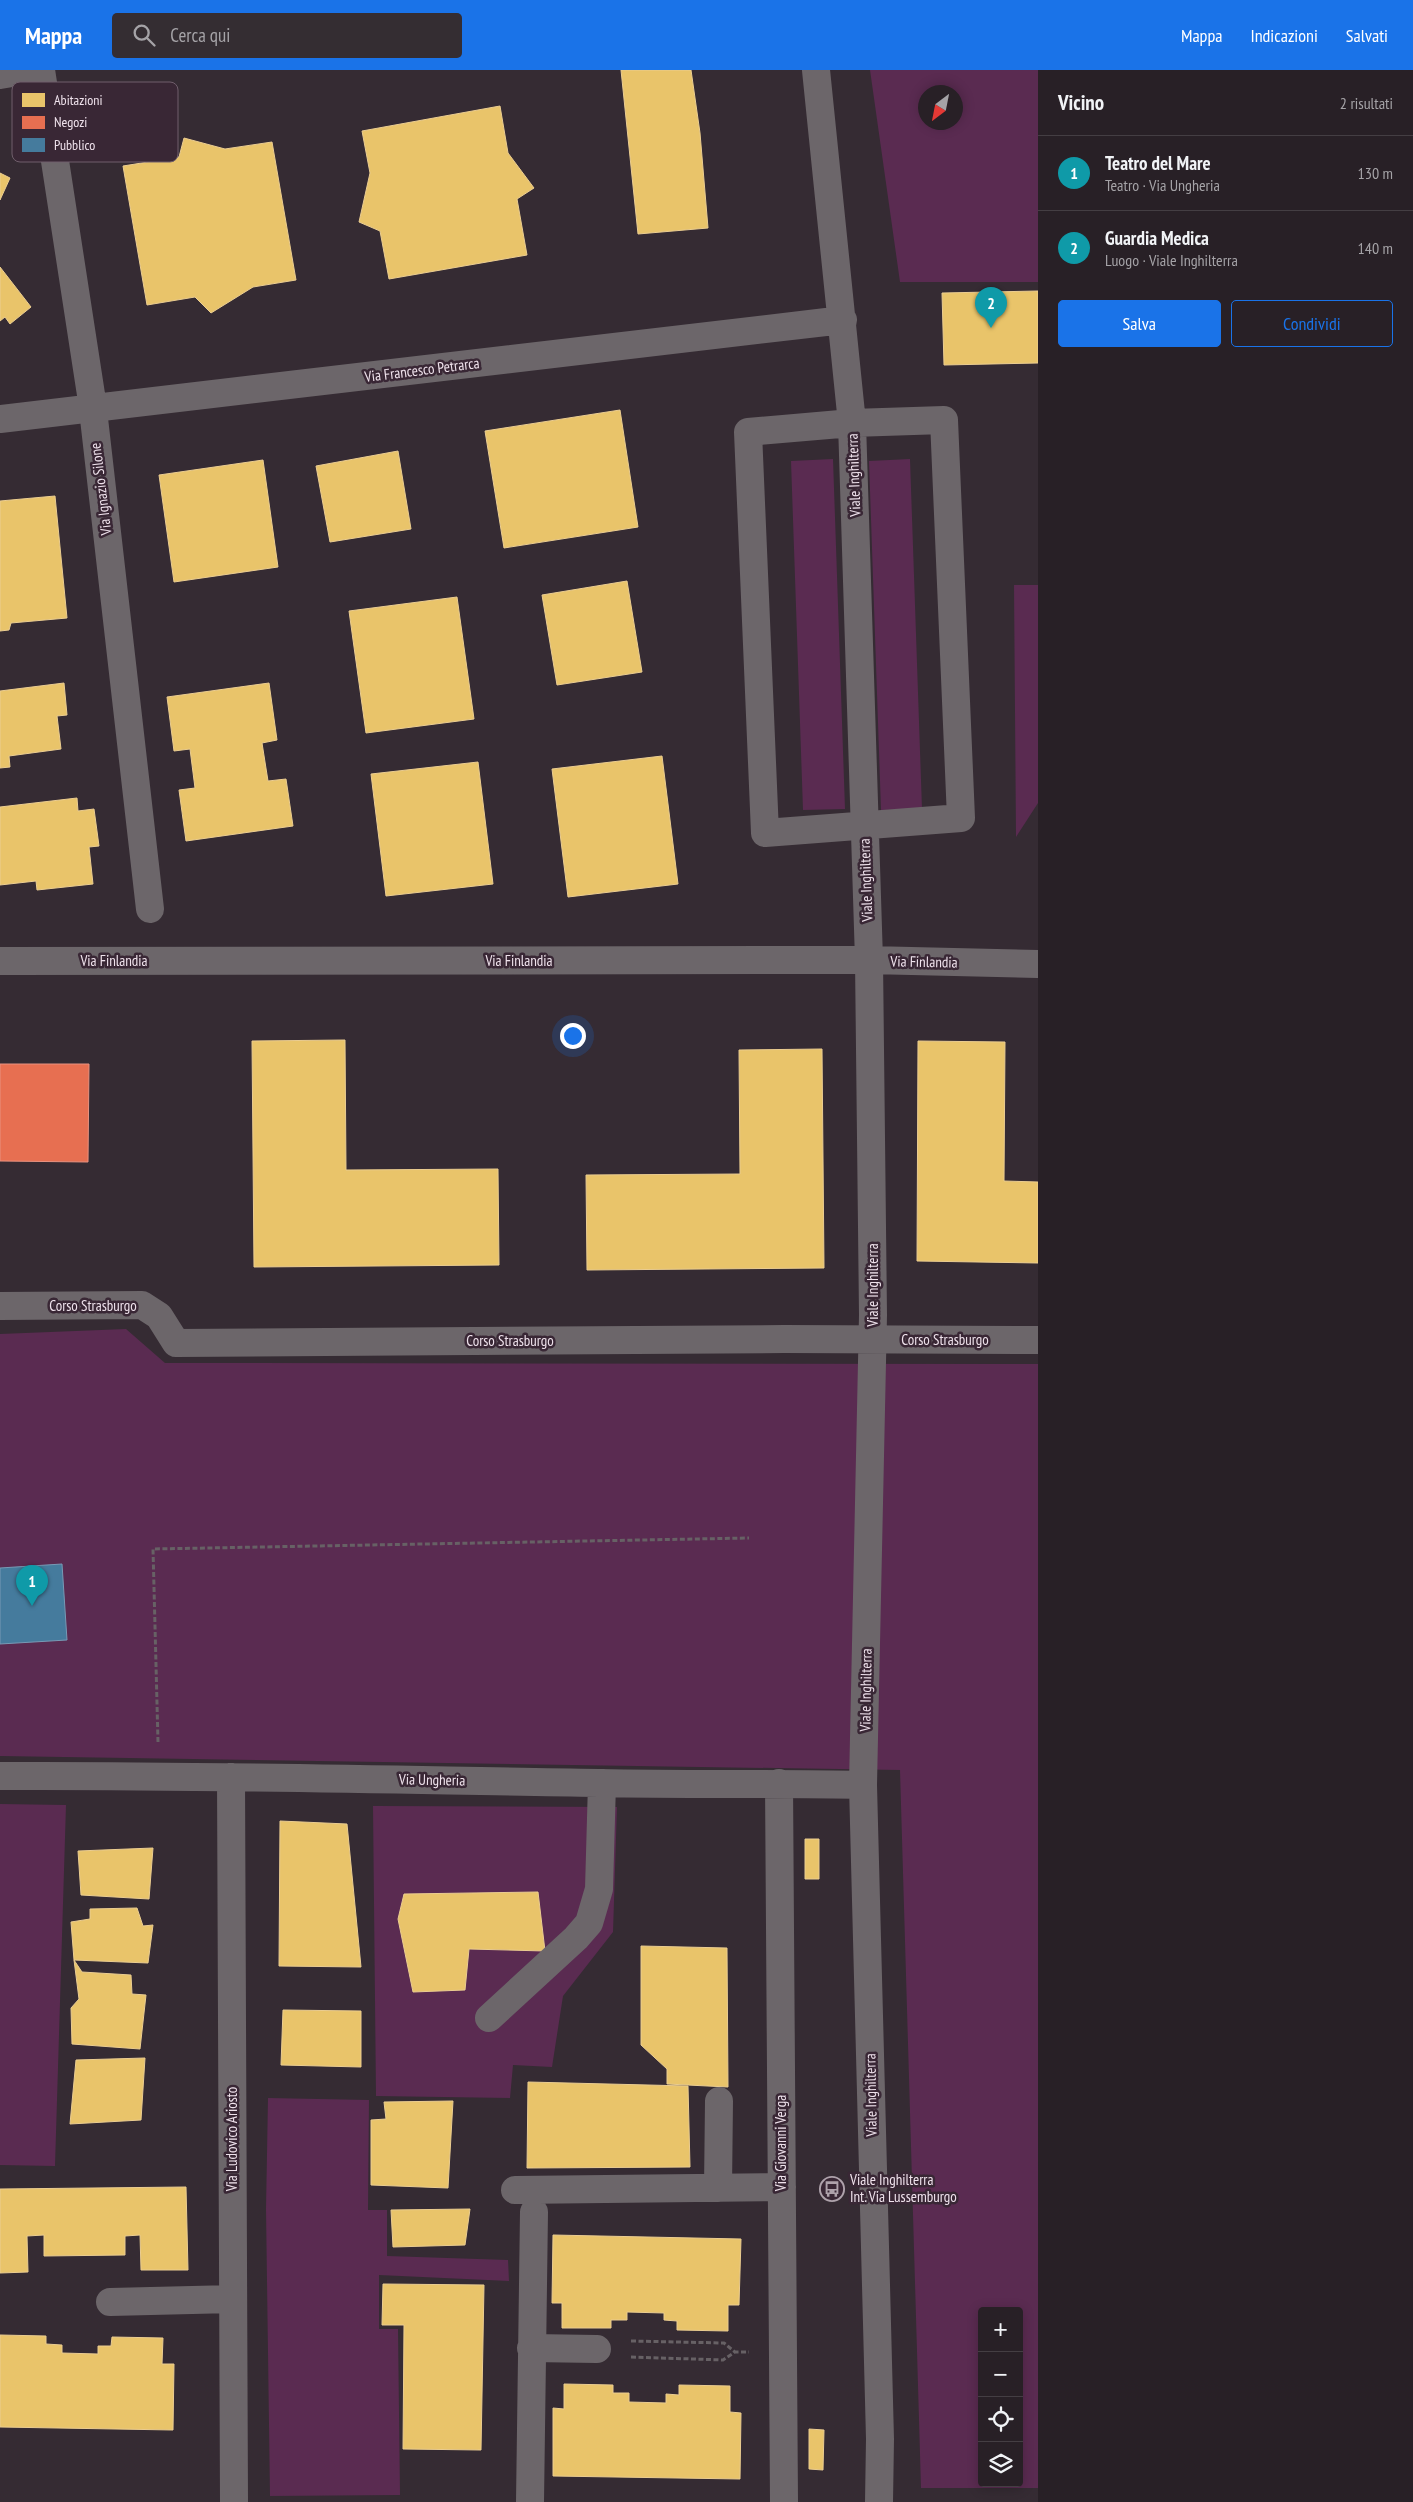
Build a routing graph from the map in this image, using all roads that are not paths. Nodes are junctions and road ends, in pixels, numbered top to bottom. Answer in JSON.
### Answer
{"nodes":[{"id":1,"x":30,"y":70,"type":"edge"},
{"id":2,"x":816,"y":70,"type":"edge"},
{"id":3,"x":0,"y":75,"type":"edge"},
{"id":4,"x":55,"y":162,"type":"edge"},
{"id":5,"x":843,"y":320,"type":"junction"},
{"id":6,"x":92,"y":409,"type":"junction"},
{"id":7,"x":0,"y":419,"type":"edge"},
{"id":8,"x":852,"y":423,"type":"junction"},
{"id":9,"x":864,"y":826,"type":"junction"},
{"id":10,"x":150,"y":909,"type":"dead end"},
{"id":11,"x":869,"y":960,"type":"junction"},
{"id":12,"x":0,"y":961,"type":"edge"},
{"id":13,"x":1038,"y":964,"type":"edge"},
{"id":14,"x":0,"y":1306,"type":"edge"},
{"id":15,"x":1038,"y":1340,"type":"edge"},
{"id":16,"x":873,"y":1341,"type":"junction"},
{"id":17,"x":0,"y":1776,"type":"edge"},
{"id":18,"x":231,"y":1776,"type":"junction"},
{"id":19,"x":602,"y":1784,"type":"junction"},
{"id":20,"x":779,"y":1784,"type":"junction"},
{"id":21,"x":863,"y":1785,"type":"junction"},
{"id":22,"x":489,"y":2018,"type":"dead end"},
{"id":23,"x":719,"y":2101,"type":"dead end"},
{"id":24,"x":782,"y":2187,"type":"junction"},
{"id":25,"x":718,"y":2188,"type":"junction"},
{"id":26,"x":515,"y":2190,"type":"dead end"},
{"id":27,"x":534,"y":2212,"type":"dead end"},
{"id":28,"x":233,"y":2299,"type":"junction"},
{"id":29,"x":110,"y":2302,"type":"dead end"},
{"id":30,"x":531,"y":2348,"type":"junction"},
{"id":31,"x":597,"y":2349,"type":"road end"},
{"id":32,"x":234,"y":2502,"type":"edge"},
{"id":33,"x":530,"y":2502,"type":"edge"},
{"id":34,"x":784,"y":2502,"type":"edge"},
{"id":35,"x":879,"y":2502,"type":"edge"}],
"edges":[{"from":1,"to":3,"type":"street"},
{"from":2,"to":5,"type":"street","name":"Viale Inghilterra"},
{"from":4,"to":6,"type":"street","name":"Via Ignazio Silone"},
{"from":5,"to":6,"type":"street","name":"Via Francesco Petrarca"},
{"from":5,"to":8,"type":"street","name":"Viale Inghilterra"},
{"from":6,"to":7,"type":"street","name":"Via Francesco Petrarca"},
{"from":6,"to":10,"type":"street","name":"Via Ignazio Silone"},
{"from":8,"to":9,"type":"street","name":"Viale Inghilterra"},
{"from":8,"to":9,"type":"street"},
{"from":8,"to":9,"type":"street"},
{"from":9,"to":11,"type":"street","name":"Viale Inghilterra"},
{"from":11,"to":12,"type":"street","name":"Via Finlandia"},
{"from":11,"to":13,"type":"street","name":"Via Finlandia"},
{"from":11,"to":16,"type":"street","name":"Viale Inghilterra"},
{"from":14,"to":16,"type":"street","name":"Corso Strasburgo"},
{"from":15,"to":16,"type":"street","name":"Corso Strasburgo"},
{"from":16,"to":21,"type":"street","name":"Viale Inghilterra"},
{"from":17,"to":18,"type":"street","name":"Via Ungheria"},
{"from":18,"to":19,"type":"street","name":"Via Ungheria"},
{"from":18,"to":28,"type":"street","name":"Via Ludovico Ariosto"},
{"from":19,"to":20,"type":"street","name":"Via Ungheria"},
{"from":19,"to":22,"type":"street"},
{"from":20,"to":21,"type":"street","name":"Via Ungheria"},
{"from":20,"to":24,"type":"street","name":"Via Giovanni Verga"},
{"from":21,"to":35,"type":"street","name":"Viale Inghilterra"},
{"from":23,"to":25,"type":"street"},
{"from":24,"to":25,"type":"street"},
{"from":24,"to":34,"type":"street","name":"Via Giovanni Verga"},
{"from":25,"to":26,"type":"street"},
{"from":27,"to":30,"type":"street"},
{"from":28,"to":29,"type":"street"},
{"from":28,"to":32,"type":"street","name":"Via Ludovico Ariosto"},
{"from":30,"to":31,"type":"street"},
{"from":30,"to":33,"type":"street"}]}
